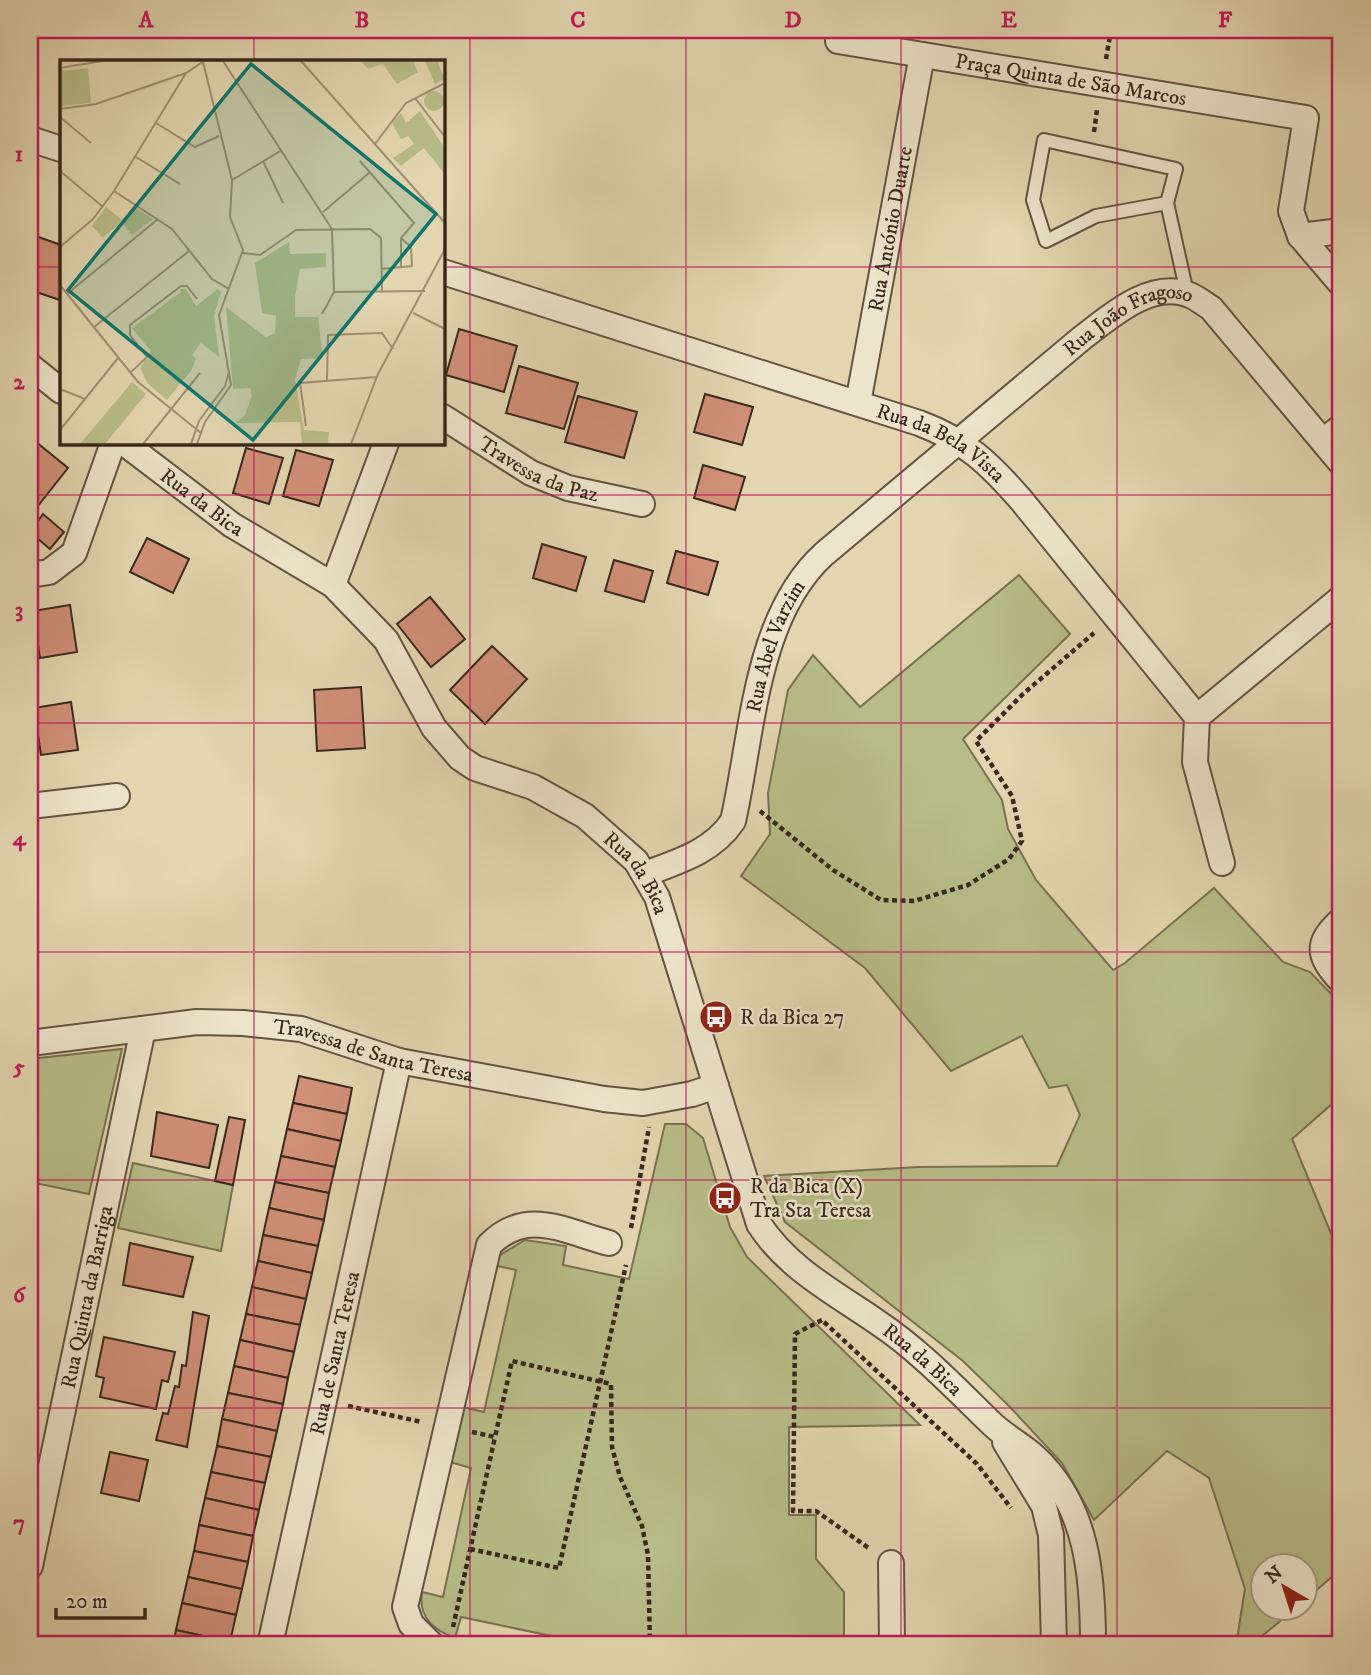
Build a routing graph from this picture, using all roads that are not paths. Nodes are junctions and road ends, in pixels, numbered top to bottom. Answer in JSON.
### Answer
{"nodes":[{"id":1,"x":838,"y":41,"type":"dead end"},
{"id":2,"x":922,"y":55,"type":"junction"},
{"id":3,"x":30,"y":139,"type":"edge"},
{"id":4,"x":60,"y":149,"type":"edge"},
{"id":5,"x":1167,"y":202,"type":"junction"},
{"id":6,"x":1341,"y":231,"type":"edge"},
{"id":7,"x":1300,"y":236,"type":"junction"},
{"id":8,"x":445,"y":279,"type":"edge"},
{"id":9,"x":1341,"y":284,"type":"edge"},
{"id":10,"x":1186,"y":293,"type":"junction"},
{"id":11,"x":30,"y":366,"type":"edge"},
{"id":12,"x":60,"y":390,"type":"edge"},
{"id":13,"x":858,"y":403,"type":"junction"},
{"id":14,"x":444,"y":418,"type":"edge"},
{"id":15,"x":1332,"y":434,"type":"edge"},
{"id":16,"x":960,"y":441,"type":"junction"},
{"id":17,"x":113,"y":444,"type":"edge"},
{"id":18,"x":125,"y":444,"type":"edge"},
{"id":19,"x":386,"y":444,"type":"edge"},
{"id":20,"x":1341,"y":463,"type":"edge"},
{"id":21,"x":642,"y":504,"type":"dead end"},
{"id":22,"x":30,"y":575,"type":"edge"},
{"id":23,"x":333,"y":585,"type":"junction"},
{"id":24,"x":1341,"y":598,"type":"edge"},
{"id":25,"x":1197,"y":717,"type":"junction"},
{"id":26,"x":117,"y":796,"type":"dead end"},
{"id":27,"x":30,"y":806,"type":"edge"},
{"id":28,"x":1222,"y":863,"type":"dead end"},
{"id":29,"x":645,"y":874,"type":"junction"},
{"id":30,"x":1334,"y":927,"type":"edge"},
{"id":31,"x":1341,"y":981,"type":"edge"},
{"id":32,"x":143,"y":1029,"type":"junction"},
{"id":33,"x":30,"y":1043,"type":"edge"},
{"id":34,"x":399,"y":1061,"type":"junction"},
{"id":35,"x":716,"y":1086,"type":"junction"},
{"id":36,"x":623,"y":1246,"type":"road end"},
{"id":37,"x":994,"y":1427,"type":"junction"},
{"id":38,"x":891,"y":1563,"type":"road end"},
{"id":39,"x":30,"y":1566,"type":"edge"},
{"id":40,"x":442,"y":1640,"type":"edge"},
{"id":41,"x":270,"y":1645,"type":"edge"},
{"id":42,"x":892,"y":1645,"type":"edge"},
{"id":43,"x":1054,"y":1645,"type":"edge"},
{"id":44,"x":1093,"y":1645,"type":"edge"}],
"edges":[{"from":1,"to":2,"type":"street","name":"Praça Quinta de São Marcos"},
{"from":2,"to":7,"type":"street","name":"Praça Quinta de São Marcos"},
{"from":2,"to":13,"type":"street","name":"Rua António Duarte"},
{"from":3,"to":4,"type":"street"},
{"from":5,"to":5,"type":"lane"},
{"from":5,"to":10,"type":"lane"},
{"from":6,"to":7,"type":"street"},
{"from":7,"to":9,"type":"street"},
{"from":8,"to":13,"type":"street","name":"Rua da Bela Vista"},
{"from":10,"to":15,"type":"street","name":"Rua João Fragoso"},
{"from":10,"to":16,"type":"street","name":"Rua João Fragoso"},
{"from":11,"to":12,"type":"street"},
{"from":13,"to":16,"type":"street","name":"Rua da Bela Vista"},
{"from":14,"to":21,"type":"street","name":"Travessa da Paz"},
{"from":15,"to":20,"type":"street","name":"Rua João Fragoso"},
{"from":16,"to":25,"type":"street","name":"Rua da Bela Vista"},
{"from":16,"to":29,"type":"street","name":"Rua Abel Varzim"},
{"from":17,"to":22,"type":"street"},
{"from":18,"to":23,"type":"street","name":"Rua da Bica"},
{"from":19,"to":23,"type":"street"},
{"from":23,"to":29,"type":"street","name":"Rua da Bica"},
{"from":24,"to":25,"type":"street"},
{"from":25,"to":28,"type":"street"},
{"from":26,"to":27,"type":"street"},
{"from":29,"to":35,"type":"street","name":"Rua da Bica"},
{"from":30,"to":31,"type":"street"},
{"from":32,"to":33,"type":"street","name":"Travessa de Santa Teresa"},
{"from":32,"to":34,"type":"street","name":"Travessa de Santa Teresa"},
{"from":32,"to":39,"type":"street","name":"Rua Quinta da Barriga"},
{"from":34,"to":35,"type":"street","name":"Travessa de Santa Teresa"},
{"from":34,"to":41,"type":"street","name":"Rua de Santa Teresa"},
{"from":35,"to":37,"type":"street","name":"Rua da Bica"},
{"from":36,"to":40,"type":"street"},
{"from":37,"to":43,"type":"street","name":"Rua da Bica"},
{"from":37,"to":44,"type":"street","name":"Rua da Bica"},
{"from":38,"to":42,"type":"street"}]}
